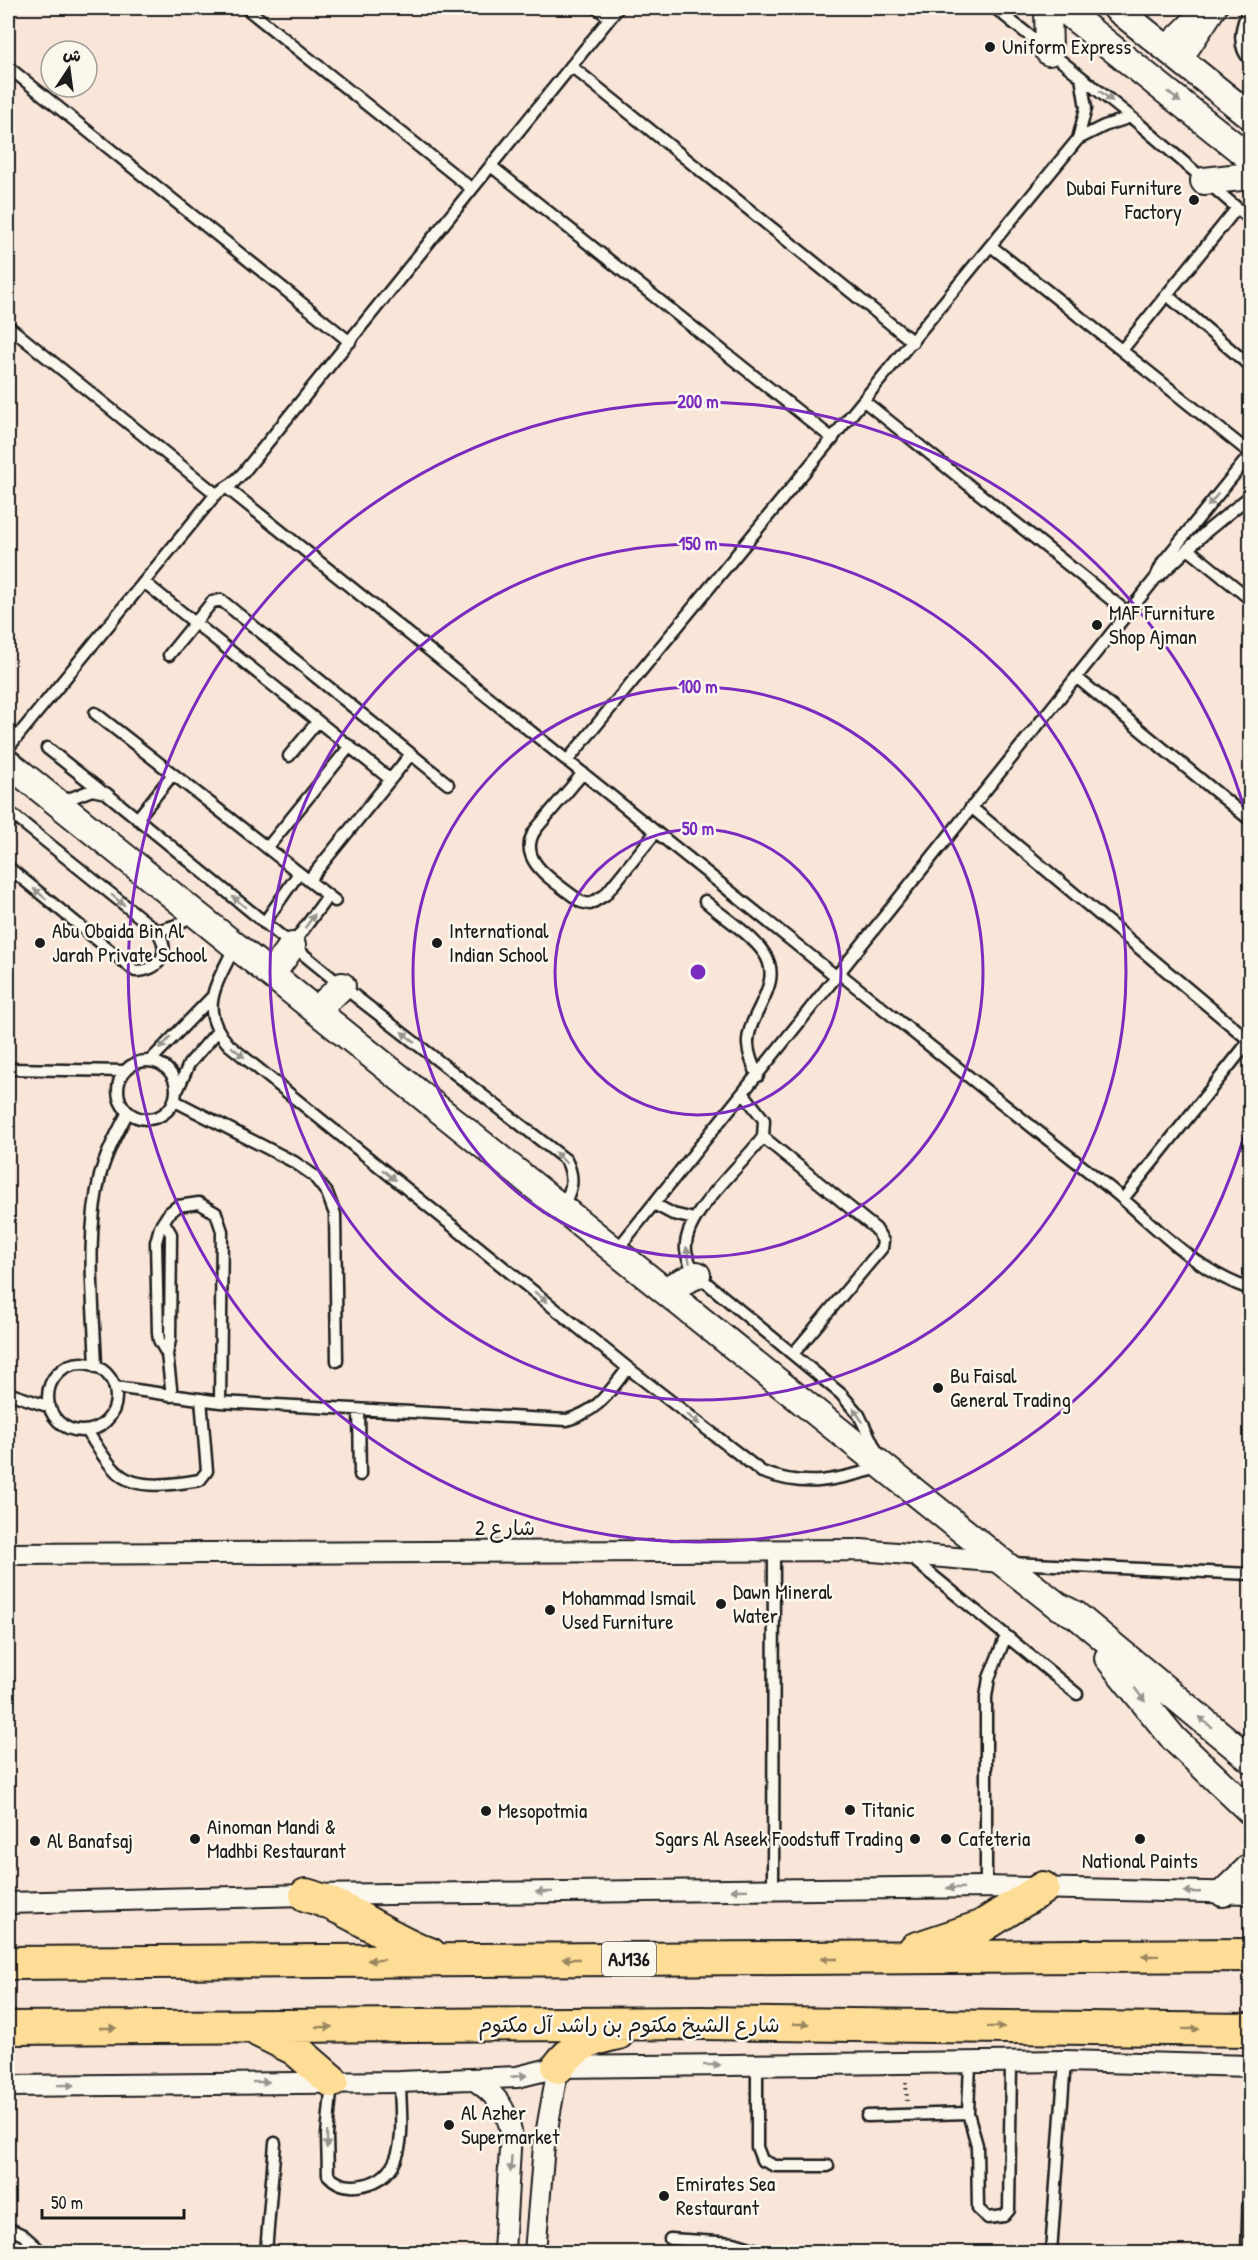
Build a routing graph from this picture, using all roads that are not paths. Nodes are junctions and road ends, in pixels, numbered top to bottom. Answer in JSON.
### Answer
{"nodes":[{"id":1,"x":246,"y":8,"type":"edge"},
{"id":2,"x":597,"y":8,"type":"edge"},
{"id":3,"x":618,"y":8,"type":"edge"},
{"id":4,"x":995,"y":8,"type":"edge"},
{"id":5,"x":1048,"y":8,"type":"edge"},
{"id":6,"x":1062,"y":8,"type":"edge"},
{"id":7,"x":1116,"y":8,"type":"edge"},
{"id":8,"x":1205,"y":8,"type":"edge"},
{"id":9,"x":1216,"y":8,"type":"edge"},
{"id":10,"x":1251,"y":8,"type":"edge"},
{"id":11,"x":610,"y":18,"type":"junction"},
{"id":12,"x":1049,"y":52,"type":"junction"},
{"id":13,"x":1173,"y":54,"type":"junction"},
{"id":14,"x":1251,"y":60,"type":"edge"},
{"id":15,"x":572,"y":66,"type":"junction"},
{"id":16,"x":8,"y":67,"type":"edge"},
{"id":17,"x":1081,"y":77,"type":"junction"},
{"id":18,"x":1246,"y":109,"type":"edge"},
{"id":19,"x":1131,"y":117,"type":"junction"},
{"id":20,"x":1078,"y":140,"type":"junction"},
{"id":21,"x":1251,"y":158,"type":"edge"},
{"id":22,"x":491,"y":166,"type":"junction"},
{"id":23,"x":1251,"y":176,"type":"edge"},
{"id":24,"x":1204,"y":181,"type":"junction"},
{"id":25,"x":471,"y":189,"type":"junction"},
{"id":26,"x":1238,"y":208,"type":"junction"},
{"id":27,"x":1251,"y":219,"type":"edge"},
{"id":28,"x":991,"y":246,"type":"junction"},
{"id":29,"x":1167,"y":295,"type":"junction"},
{"id":30,"x":8,"y":326,"type":"edge"},
{"id":31,"x":350,"y":342,"type":"junction"},
{"id":32,"x":913,"y":342,"type":"junction"},
{"id":33,"x":1122,"y":350,"type":"junction"},
{"id":34,"x":1251,"y":366,"type":"edge"},
{"id":35,"x":864,"y":401,"type":"junction"},
{"id":36,"x":833,"y":439,"type":"junction"},
{"id":37,"x":1251,"y":454,"type":"edge"},
{"id":38,"x":227,"y":488,"type":"junction"},
{"id":39,"x":216,"y":494,"type":"junction"},
{"id":40,"x":1251,"y":496,"type":"edge"},
{"id":41,"x":1188,"y":549,"type":"junction"},
{"id":42,"x":1155,"y":579,"type":"junction"},
{"id":43,"x":144,"y":582,"type":"junction"},
{"id":44,"x":1251,"y":599,"type":"edge"},
{"id":45,"x":1128,"y":613,"type":"junction"},
{"id":46,"x":195,"y":622,"type":"junction"},
{"id":47,"x":169,"y":655,"type":"dead end"},
{"id":48,"x":1076,"y":677,"type":"junction"},
{"id":49,"x":95,"y":713,"type":"dead end"},
{"id":50,"x":318,"y":721,"type":"junction"},
{"id":51,"x":350,"y":746,"type":"junction"},
{"id":52,"x":8,"y":748,"type":"edge"},
{"id":53,"x":47,"y":748,"type":"dead end"},
{"id":54,"x":411,"y":754,"type":"junction"},
{"id":55,"x":289,"y":756,"type":"dead end"},
{"id":56,"x":567,"y":761,"type":"junction"},
{"id":57,"x":8,"y":763,"type":"edge"},
{"id":58,"x":583,"y":773,"type":"junction"},
{"id":59,"x":172,"y":774,"type":"junction"},
{"id":60,"x":390,"y":779,"type":"junction"},
{"id":61,"x":448,"y":784,"type":"dead end"},
{"id":62,"x":100,"y":790,"type":"junction"},
{"id":63,"x":58,"y":803,"type":"junction"},
{"id":64,"x":971,"y":807,"type":"junction"},
{"id":65,"x":8,"y":811,"type":"edge"},
{"id":66,"x":137,"y":819,"type":"junction"},
{"id":67,"x":1251,"y":820,"type":"edge"},
{"id":68,"x":656,"y":832,"type":"junction"},
{"id":69,"x":267,"y":848,"type":"junction"},
{"id":70,"x":9,"y":870,"type":"edge"},
{"id":71,"x":299,"y":873,"type":"junction"},
{"id":72,"x":309,"y":880,"type":"junction"},
{"id":73,"x":705,"y":901,"type":"dead end"},
{"id":74,"x":195,"y":914,"type":"junction"},
{"id":75,"x":264,"y":922,"type":"junction"},
{"id":76,"x":157,"y":931,"type":"junction"},
{"id":77,"x":292,"y":945,"type":"junction"},
{"id":78,"x":236,"y":946,"type":"junction"},
{"id":79,"x":272,"y":974,"type":"junction"},
{"id":80,"x":838,"y":976,"type":"junction"},
{"id":81,"x":342,"y":986,"type":"junction"},
{"id":82,"x":211,"y":998,"type":"junction"},
{"id":83,"x":318,"y":1009,"type":"junction"},
{"id":84,"x":217,"y":1032,"type":"junction"},
{"id":85,"x":1250,"y":1041,"type":"edge"},
{"id":86,"x":150,"y":1060,"type":"junction"},
{"id":87,"x":8,"y":1070,"type":"edge"},
{"id":88,"x":125,"y":1071,"type":"junction"},
{"id":89,"x":758,"y":1076,"type":"junction"},
{"id":90,"x":744,"y":1094,"type":"junction"},
{"id":91,"x":176,"y":1097,"type":"junction"},
{"id":92,"x":129,"y":1112,"type":"junction"},
{"id":93,"x":763,"y":1137,"type":"junction"},
{"id":94,"x":1123,"y":1199,"type":"junction"},
{"id":95,"x":654,"y":1204,"type":"junction"},
{"id":96,"x":562,"y":1209,"type":"junction"},
{"id":97,"x":694,"y":1219,"type":"junction"},
{"id":98,"x":164,"y":1222,"type":"junction"},
{"id":99,"x":615,"y":1252,"type":"junction"},
{"id":100,"x":697,"y":1275,"type":"junction"},
{"id":101,"x":1251,"y":1289,"type":"edge"},
{"id":102,"x":664,"y":1290,"type":"junction"},
{"id":103,"x":167,"y":1354,"type":"junction"},
{"id":104,"x":793,"y":1354,"type":"junction"},
{"id":105,"x":337,"y":1362,"type":"dead end"},
{"id":106,"x":96,"y":1366,"type":"junction"},
{"id":107,"x":628,"y":1368,"type":"junction"},
{"id":108,"x":115,"y":1387,"type":"junction"},
{"id":109,"x":8,"y":1393,"type":"edge"},
{"id":110,"x":172,"y":1396,"type":"junction"},
{"id":111,"x":201,"y":1399,"type":"junction"},
{"id":112,"x":220,"y":1402,"type":"junction"},
{"id":113,"x":50,"y":1407,"type":"junction"},
{"id":114,"x":359,"y":1410,"type":"junction"},
{"id":115,"x":87,"y":1431,"type":"junction"},
{"id":116,"x":884,"y":1467,"type":"junction"},
{"id":117,"x":360,"y":1474,"type":"dead end"},
{"id":118,"x":774,"y":1551,"type":"junction"},
{"id":119,"x":904,"y":1552,"type":"junction"},
{"id":120,"x":8,"y":1554,"type":"edge"},
{"id":121,"x":1002,"y":1563,"type":"junction"},
{"id":122,"x":1251,"y":1574,"type":"edge"},
{"id":123,"x":1058,"y":1606,"type":"junction"},
{"id":124,"x":1006,"y":1636,"type":"junction"},
{"id":125,"x":1077,"y":1694,"type":"dead end"},
{"id":126,"x":1251,"y":1759,"type":"edge"},
{"id":127,"x":1251,"y":1811,"type":"edge"},
{"id":128,"x":1251,"y":1867,"type":"edge"},
{"id":129,"x":986,"y":1887,"type":"junction"},
{"id":130,"x":1043,"y":1888,"type":"junction"},
{"id":131,"x":773,"y":1890,"type":"junction"},
{"id":132,"x":1222,"y":1893,"type":"junction"},
{"id":133,"x":1251,"y":1893,"type":"edge"},
{"id":134,"x":306,"y":1895,"type":"junction"},
{"id":135,"x":10,"y":1902,"type":"edge"},
{"id":136,"x":1251,"y":1955,"type":"edge"},
{"id":137,"x":445,"y":1959,"type":"junction"},
{"id":138,"x":880,"y":1959,"type":"junction"},
{"id":139,"x":8,"y":1964,"type":"edge"},
{"id":140,"x":671,"y":2023,"type":"junction"},
{"id":141,"x":8,"y":2028,"type":"edge"},
{"id":142,"x":249,"y":2028,"type":"junction"},
{"id":143,"x":1251,"y":2030,"type":"edge"},
{"id":144,"x":1065,"y":2061,"type":"junction"},
{"id":145,"x":970,"y":2063,"type":"junction"},
{"id":146,"x":757,"y":2064,"type":"junction"},
{"id":147,"x":1011,"y":2064,"type":"junction"},
{"id":148,"x":558,"y":2067,"type":"junction"},
{"id":149,"x":1251,"y":2067,"type":"edge"},
{"id":150,"x":473,"y":2079,"type":"junction"},
{"id":151,"x":332,"y":2081,"type":"junction"},
{"id":152,"x":400,"y":2082,"type":"junction"},
{"id":153,"x":8,"y":2086,"type":"edge"},
{"id":154,"x":968,"y":2113,"type":"junction"},
{"id":155,"x":867,"y":2116,"type":"dead end"},
{"id":156,"x":275,"y":2143,"type":"dead end"},
{"id":157,"x":1251,"y":2155,"type":"edge"},
{"id":158,"x":828,"y":2166,"type":"dead end"},
{"id":159,"x":8,"y":2228,"type":"edge"},
{"id":160,"x":670,"y":2239,"type":"dead end"},
{"id":161,"x":42,"y":2253,"type":"edge"},
{"id":162,"x":266,"y":2253,"type":"edge"},
{"id":163,"x":504,"y":2253,"type":"edge"},
{"id":164,"x":535,"y":2253,"type":"edge"},
{"id":165,"x":763,"y":2253,"type":"edge"},
{"id":166,"x":1051,"y":2253,"type":"edge"},
{"id":167,"x":1247,"y":2253,"type":"edge"}],
"edges":[{"from":1,"to":25,"type":"lane"},
{"from":2,"to":11,"type":"lane"},
{"from":3,"to":11,"type":"lane"},
{"from":4,"to":12,"type":"lane"},
{"from":5,"to":12,"type":"street"},
{"from":6,"to":21,"type":"street","one_way":true},
{"from":7,"to":13,"type":"street"},
{"from":8,"to":13,"type":"street"},
{"from":9,"to":13,"type":"street"},
{"from":10,"to":14,"type":"lane"},
{"from":11,"to":15,"type":"lane"},
{"from":12,"to":17,"type":"lane"},
{"from":13,"to":18,"type":"street"},
{"from":15,"to":22,"type":"lane"},
{"from":15,"to":32,"type":"lane"},
{"from":16,"to":31,"type":"lane"},
{"from":17,"to":19,"type":"lane","one_way":true},
{"from":17,"to":20,"type":"lane"},
{"from":19,"to":20,"type":"lane"},
{"from":19,"to":24,"type":"lane"},
{"from":20,"to":28,"type":"lane"},
{"from":22,"to":25,"type":"lane"},
{"from":22,"to":36,"type":"lane"},
{"from":23,"to":24,"type":"street"},
{"from":24,"to":26,"type":"lane"},
{"from":25,"to":31,"type":"lane"},
{"from":26,"to":27,"type":"lane"},
{"from":26,"to":29,"type":"lane"},
{"from":28,"to":32,"type":"lane"},
{"from":28,"to":33,"type":"lane"},
{"from":29,"to":33,"type":"lane"},
{"from":29,"to":34,"type":"lane"},
{"from":30,"to":39,"type":"lane"},
{"from":31,"to":38,"type":"lane"},
{"from":32,"to":35,"type":"lane"},
{"from":33,"to":37,"type":"lane"},
{"from":35,"to":36,"type":"lane"},
{"from":35,"to":45,"type":"lane"},
{"from":36,"to":56,"type":"lane"},
{"from":37,"to":42,"type":"lane","one_way":true},
{"from":38,"to":39,"type":"lane"},
{"from":38,"to":56,"type":"lane"},
{"from":39,"to":43,"type":"lane"},
{"from":40,"to":41,"type":"lane"},
{"from":41,"to":42,"type":"lane"},
{"from":41,"to":44,"type":"lane"},
{"from":42,"to":45,"type":"lane"},
{"from":43,"to":46,"type":"lane"},
{"from":43,"to":52,"type":"lane"},
{"from":45,"to":48,"type":"lane"},
{"from":46,"to":47,"type":"lane"},
{"from":46,"to":50,"type":"lane"},
{"from":46,"to":54,"type":"lane"},
{"from":48,"to":64,"type":"lane"},
{"from":48,"to":67,"type":"lane"},
{"from":49,"to":59,"type":"lane"},
{"from":50,"to":51,"type":"lane"},
{"from":50,"to":55,"type":"lane"},
{"from":51,"to":60,"type":"lane"},
{"from":51,"to":69,"type":"lane"},
{"from":53,"to":62,"type":"lane"},
{"from":54,"to":60,"type":"lane"},
{"from":54,"to":61,"type":"lane"},
{"from":56,"to":58,"type":"lane"},
{"from":57,"to":63,"type":"street"},
{"from":58,"to":68,"type":"lane"},
{"from":58,"to":68,"type":"lane"},
{"from":59,"to":66,"type":"lane"},
{"from":59,"to":69,"type":"lane"},
{"from":60,"to":72,"type":"lane"},
{"from":62,"to":63,"type":"lane"},
{"from":62,"to":66,"type":"lane"},
{"from":63,"to":74,"type":"street"},
{"from":64,"to":80,"type":"lane"},
{"from":64,"to":85,"type":"lane"},
{"from":65,"to":76,"type":"lane","one_way":true},
{"from":75,"to":66,"type":"lane","one_way":true},
{"from":68,"to":80,"type":"lane"},
{"from":69,"to":71,"type":"lane"},
{"from":76,"to":70,"type":"lane","one_way":true},
{"from":71,"to":72,"type":"lane"},
{"from":71,"to":75,"type":"lane"},
{"from":77,"to":72,"type":"lane","one_way":true},
{"from":73,"to":89,"type":"lane"},
{"from":74,"to":76,"type":"lane"},
{"from":74,"to":78,"type":"street"},
{"from":75,"to":77,"type":"lane"},
{"from":77,"to":79,"type":"street"},
{"from":77,"to":81,"type":"lane"},
{"from":78,"to":79,"type":"street"},
{"from":78,"to":82,"type":"lane"},
{"from":79,"to":83,"type":"street"},
{"from":80,"to":89,"type":"lane"},
{"from":80,"to":94,"type":"lane"},
{"from":81,"to":83,"type":"street"},
{"from":96,"to":81,"type":"lane","one_way":true},
{"from":82,"to":84,"type":"lane"},
{"from":82,"to":86,"type":"lane","one_way":true},
{"from":83,"to":96,"type":"street"},
{"from":84,"to":91,"type":"lane"},
{"from":84,"to":107,"type":"lane","one_way":true},
{"from":85,"to":94,"type":"lane"},
{"from":86,"to":88,"type":"lane"},
{"from":86,"to":91,"type":"lane"},
{"from":87,"to":88,"type":"lane"},
{"from":88,"to":92,"type":"lane"},
{"from":89,"to":90,"type":"lane"},
{"from":90,"to":93,"type":"lane"},
{"from":90,"to":95,"type":"lane"},
{"from":91,"to":92,"type":"lane"},
{"from":91,"to":105,"type":"lane"},
{"from":92,"to":106,"type":"lane"},
{"from":93,"to":97,"type":"lane"},
{"from":93,"to":104,"type":"lane"},
{"from":94,"to":101,"type":"lane"},
{"from":95,"to":97,"type":"lane"},
{"from":95,"to":99,"type":"lane"},
{"from":96,"to":99,"type":"street"},
{"from":100,"to":97,"type":"lane","one_way":true},
{"from":98,"to":103,"type":"lane"},
{"from":98,"to":103,"type":"lane"},
{"from":98,"to":112,"type":"lane"},
{"from":99,"to":102,"type":"street"},
{"from":100,"to":102,"type":"street"},
{"from":100,"to":104,"type":"lane"},
{"from":102,"to":116,"type":"street"},
{"from":103,"to":110,"type":"lane"},
{"from":116,"to":104,"type":"lane","one_way":true},
{"from":106,"to":108,"type":"lane"},
{"from":106,"to":113,"type":"lane"},
{"from":107,"to":114,"type":"lane"},
{"from":107,"to":116,"type":"lane","one_way":true},
{"from":108,"to":110,"type":"lane"},
{"from":108,"to":115,"type":"lane"},
{"from":109,"to":113,"type":"lane"},
{"from":110,"to":111,"type":"lane"},
{"from":111,"to":112,"type":"lane"},
{"from":111,"to":115,"type":"lane"},
{"from":112,"to":114,"type":"lane"},
{"from":113,"to":115,"type":"lane"},
{"from":114,"to":117,"type":"lane"},
{"from":116,"to":121,"type":"street"},
{"from":118,"to":119,"type":"street","name":"شارع 2"},
{"from":118,"to":120,"type":"street","name":"شارع 2"},
{"from":118,"to":131,"type":"lane"},
{"from":119,"to":121,"type":"street","name":"شارع 2"},
{"from":119,"to":124,"type":"lane"},
{"from":121,"to":122,"type":"lane"},
{"from":121,"to":123,"type":"street"},
{"from":126,"to":123,"type":"street","one_way":true},
{"from":123,"to":127,"type":"street","one_way":true},
{"from":124,"to":125,"type":"lane"},
{"from":124,"to":129,"type":"lane"},
{"from":128,"to":132,"type":"street"},
{"from":129,"to":130,"type":"street"},
{"from":129,"to":131,"type":"street","one_way":true},
{"from":132,"to":130,"type":"street","one_way":true},
{"from":130,"to":138,"type":"main road"},
{"from":131,"to":134,"type":"street","one_way":true},
{"from":132,"to":133,"type":"street"},
{"from":134,"to":135,"type":"street"},
{"from":134,"to":137,"type":"main road"},
{"from":136,"to":138,"type":"main road","number":"AJ136","one_way":true},
{"from":138,"to":137,"type":"main road","number":"AJ136","one_way":true},
{"from":137,"to":139,"type":"main road","number":"AJ136","one_way":true},
{"from":142,"to":140,"type":"main road","name":"شارع الشيخ مكتوم بن راشد آل مكتوم","one_way":true},
{"from":140,"to":143,"type":"main road","name":"شارع الشيخ مكتوم بن راشد آل مكتوم","one_way":true},
{"from":140,"to":148,"type":"main road"},
{"from":141,"to":142,"type":"main road","name":"شارع الشيخ مكتوم بن راشد آل مكتوم","one_way":true},
{"from":142,"to":151,"type":"main road"},
{"from":144,"to":147,"type":"street"},
{"from":144,"to":149,"type":"street"},
{"from":144,"to":166,"type":"lane"},
{"from":145,"to":146,"type":"street"},
{"from":145,"to":147,"type":"street"},
{"from":145,"to":154,"type":"lane"},
{"from":148,"to":146,"type":"street","one_way":true},
{"from":146,"to":158,"type":"lane"},
{"from":147,"to":154,"type":"lane"},
{"from":150,"to":148,"type":"street","one_way":true},
{"from":148,"to":164,"type":"street"},
{"from":150,"to":152,"type":"street"},
{"from":150,"to":163,"type":"street","one_way":true},
{"from":151,"to":152,"type":"street"},
{"from":151,"to":152,"type":"lane","one_way":true},
{"from":153,"to":151,"type":"street","one_way":true},
{"from":154,"to":155,"type":"lane"},
{"from":156,"to":162,"type":"lane"},
{"from":157,"to":167,"type":"lane"},
{"from":159,"to":161,"type":"lane"},
{"from":160,"to":165,"type":"lane"}]}
